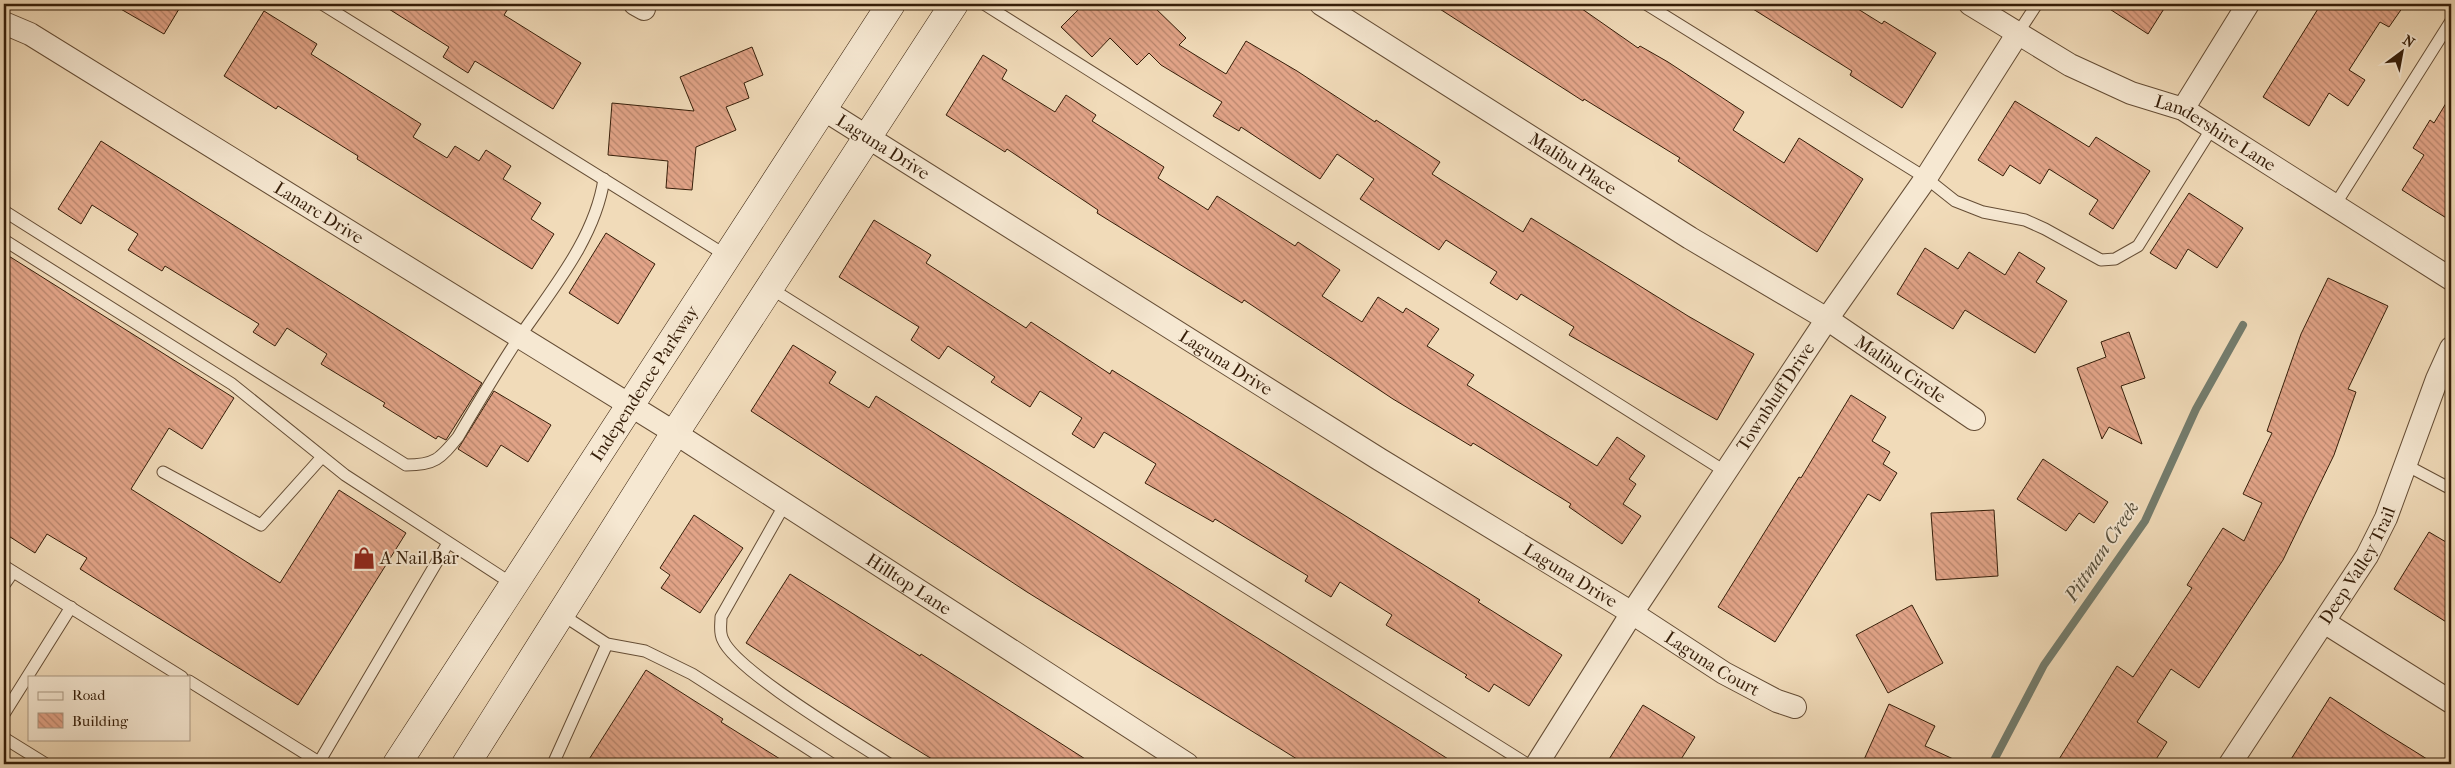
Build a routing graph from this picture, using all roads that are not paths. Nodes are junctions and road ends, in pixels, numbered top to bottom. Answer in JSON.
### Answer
{"nodes":[{"id":1,"x":322,"y":4,"type":"edge"},
{"id":2,"x":890,"y":4,"type":"edge"},
{"id":3,"x":954,"y":4,"type":"edge"},
{"id":4,"x":984,"y":4,"type":"edge"},
{"id":5,"x":1321,"y":4,"type":"edge"},
{"id":6,"x":1646,"y":4,"type":"edge"},
{"id":7,"x":1970,"y":4,"type":"edge"},
{"id":8,"x":2037,"y":4,"type":"edge"},
{"id":9,"x":2248,"y":4,"type":"edge"},
{"id":10,"x":2451,"y":21,"type":"edge"},
{"id":11,"x":4,"y":23,"type":"edge"},
{"id":12,"x":2018,"y":33,"type":"junction"},
{"id":13,"x":823,"y":108,"type":"junction"},
{"id":14,"x":2183,"y":109,"type":"junction"},
{"id":15,"x":2212,"y":128,"type":"junction"},
{"id":16,"x":868,"y":137,"type":"junction"},
{"id":17,"x":1926,"y":178,"type":"junction"},
{"id":18,"x":604,"y":179,"type":"junction"},
{"id":19,"x":2335,"y":205,"type":"junction"},
{"id":20,"x":4,"y":211,"type":"edge"},
{"id":21,"x":4,"y":240,"type":"edge"},
{"id":22,"x":727,"y":256,"type":"junction"},
{"id":23,"x":2451,"y":279,"type":"edge"},
{"id":24,"x":770,"y":288,"type":"junction"},
{"id":25,"x":1827,"y":319,"type":"junction"},
{"id":26,"x":520,"y":338,"type":"junction"},
{"id":27,"x":2451,"y":348,"type":"edge"},
{"id":28,"x":630,"y":406,"type":"junction"},
{"id":29,"x":1974,"y":418,"type":"dead end"},
{"id":30,"x":675,"y":433,"type":"junction"},
{"id":31,"x":322,"y":457,"type":"junction"},
{"id":32,"x":2406,"y":465,"type":"junction"},
{"id":33,"x":163,"y":472,"type":"dead end"},
{"id":34,"x":1726,"y":472,"type":"junction"},
{"id":35,"x":2451,"y":489,"type":"edge"},
{"id":36,"x":785,"y":504,"type":"junction"},
{"id":37,"x":448,"y":543,"type":"junction"},
{"id":38,"x":8,"y":569,"type":"edge"},
{"id":39,"x":4,"y":585,"type":"edge"},
{"id":40,"x":514,"y":585,"type":"junction"},
{"id":41,"x":71,"y":607,"type":"junction"},
{"id":42,"x":1632,"y":613,"type":"junction"},
{"id":43,"x":561,"y":614,"type":"junction"},
{"id":44,"x":2324,"y":622,"type":"junction"},
{"id":45,"x":607,"y":644,"type":"junction"},
{"id":46,"x":180,"y":676,"type":"edge"},
{"id":47,"x":190,"y":682,"type":"edge"},
{"id":48,"x":2451,"y":702,"type":"edge"},
{"id":49,"x":1795,"y":707,"type":"dead end"},
{"id":50,"x":4,"y":714,"type":"edge"},
{"id":51,"x":4,"y":738,"type":"edge"},
{"id":52,"x":46,"y":764,"type":"edge"},
{"id":53,"x":319,"y":764,"type":"edge"},
{"id":54,"x":397,"y":764,"type":"edge"},
{"id":55,"x":466,"y":764,"type":"edge"},
{"id":56,"x":553,"y":764,"type":"edge"},
{"id":57,"x":832,"y":764,"type":"edge"},
{"id":58,"x":889,"y":764,"type":"edge"},
{"id":59,"x":1187,"y":764,"type":"edge"},
{"id":60,"x":1527,"y":764,"type":"edge"},
{"id":61,"x":1536,"y":764,"type":"edge"},
{"id":62,"x":2230,"y":764,"type":"edge"}],
"edges":[{"from":1,"to":18,"type":"lane"},
{"from":2,"to":13,"type":"main road","name":"Independence Parkway"},
{"from":3,"to":16,"type":"main road"},
{"from":4,"to":34,"type":"lane"},
{"from":5,"to":25,"type":"street","name":"Malibu Place"},
{"from":6,"to":17,"type":"lane"},
{"from":7,"to":12,"type":"street","name":"Landershire Lane"},
{"from":8,"to":12,"type":"lane"},
{"from":9,"to":14,"type":"street"},
{"from":10,"to":19,"type":"lane"},
{"from":11,"to":26,"type":"street","name":"Lanarc Drive"},
{"from":12,"to":14,"type":"street","name":"Landershire Lane"},
{"from":12,"to":17,"type":"street","name":"Townbluff Drive"},
{"from":13,"to":16,"type":"street","name":"Laguna Drive"},
{"from":13,"to":22,"type":"main road","name":"Independence Parkway"},
{"from":14,"to":15,"type":"street","name":"Landershire Lane"},
{"from":15,"to":17,"type":"lane"},
{"from":15,"to":19,"type":"street","name":"Landershire Lane"},
{"from":16,"to":24,"type":"main road"},
{"from":16,"to":42,"type":"street","name":"Laguna Drive"},
{"from":17,"to":25,"type":"street","name":"Townbluff Drive"},
{"from":18,"to":22,"type":"lane"},
{"from":18,"to":26,"type":"lane"},
{"from":19,"to":23,"type":"street","name":"Landershire Lane"},
{"from":20,"to":26,"type":"lane"},
{"from":21,"to":31,"type":"lane"},
{"from":22,"to":28,"type":"main road","name":"Independence Parkway"},
{"from":24,"to":30,"type":"main road"},
{"from":24,"to":60,"type":"lane"},
{"from":25,"to":29,"type":"street","name":"Malibu Circle"},
{"from":25,"to":34,"type":"street","name":"Townbluff Drive"},
{"from":26,"to":28,"type":"street","name":"Lanarc Drive"},
{"from":27,"to":32,"type":"street","name":"Deep Valley Trail"},
{"from":28,"to":30,"type":"street","name":"Hilltop Lane"},
{"from":28,"to":40,"type":"main road","name":"Independence Parkway"},
{"from":30,"to":36,"type":"street","name":"Hilltop Lane"},
{"from":30,"to":43,"type":"main road"},
{"from":31,"to":33,"type":"lane"},
{"from":31,"to":37,"type":"lane"},
{"from":32,"to":35,"type":"lane"},
{"from":32,"to":44,"type":"street","name":"Deep Valley Trail"},
{"from":34,"to":42,"type":"street","name":"Townbluff Drive"},
{"from":36,"to":58,"type":"lane"},
{"from":36,"to":59,"type":"street","name":"Hilltop Lane"},
{"from":37,"to":40,"type":"lane"},
{"from":37,"to":53,"type":"lane"},
{"from":38,"to":39,"type":"lane"},
{"from":38,"to":41,"type":"lane"},
{"from":40,"to":54,"type":"main road","name":"Independence Parkway"},
{"from":41,"to":46,"type":"lane"},
{"from":41,"to":50,"type":"lane"},
{"from":42,"to":49,"type":"street","name":"Laguna Court"},
{"from":42,"to":61,"type":"street","name":"Townbluff Drive"},
{"from":43,"to":45,"type":"lane"},
{"from":43,"to":55,"type":"main road"},
{"from":44,"to":48,"type":"street"},
{"from":44,"to":62,"type":"street","name":"Deep Valley Trail"},
{"from":45,"to":56,"type":"lane"},
{"from":45,"to":57,"type":"lane"},
{"from":47,"to":53,"type":"lane"},
{"from":51,"to":52,"type":"lane"}]}
